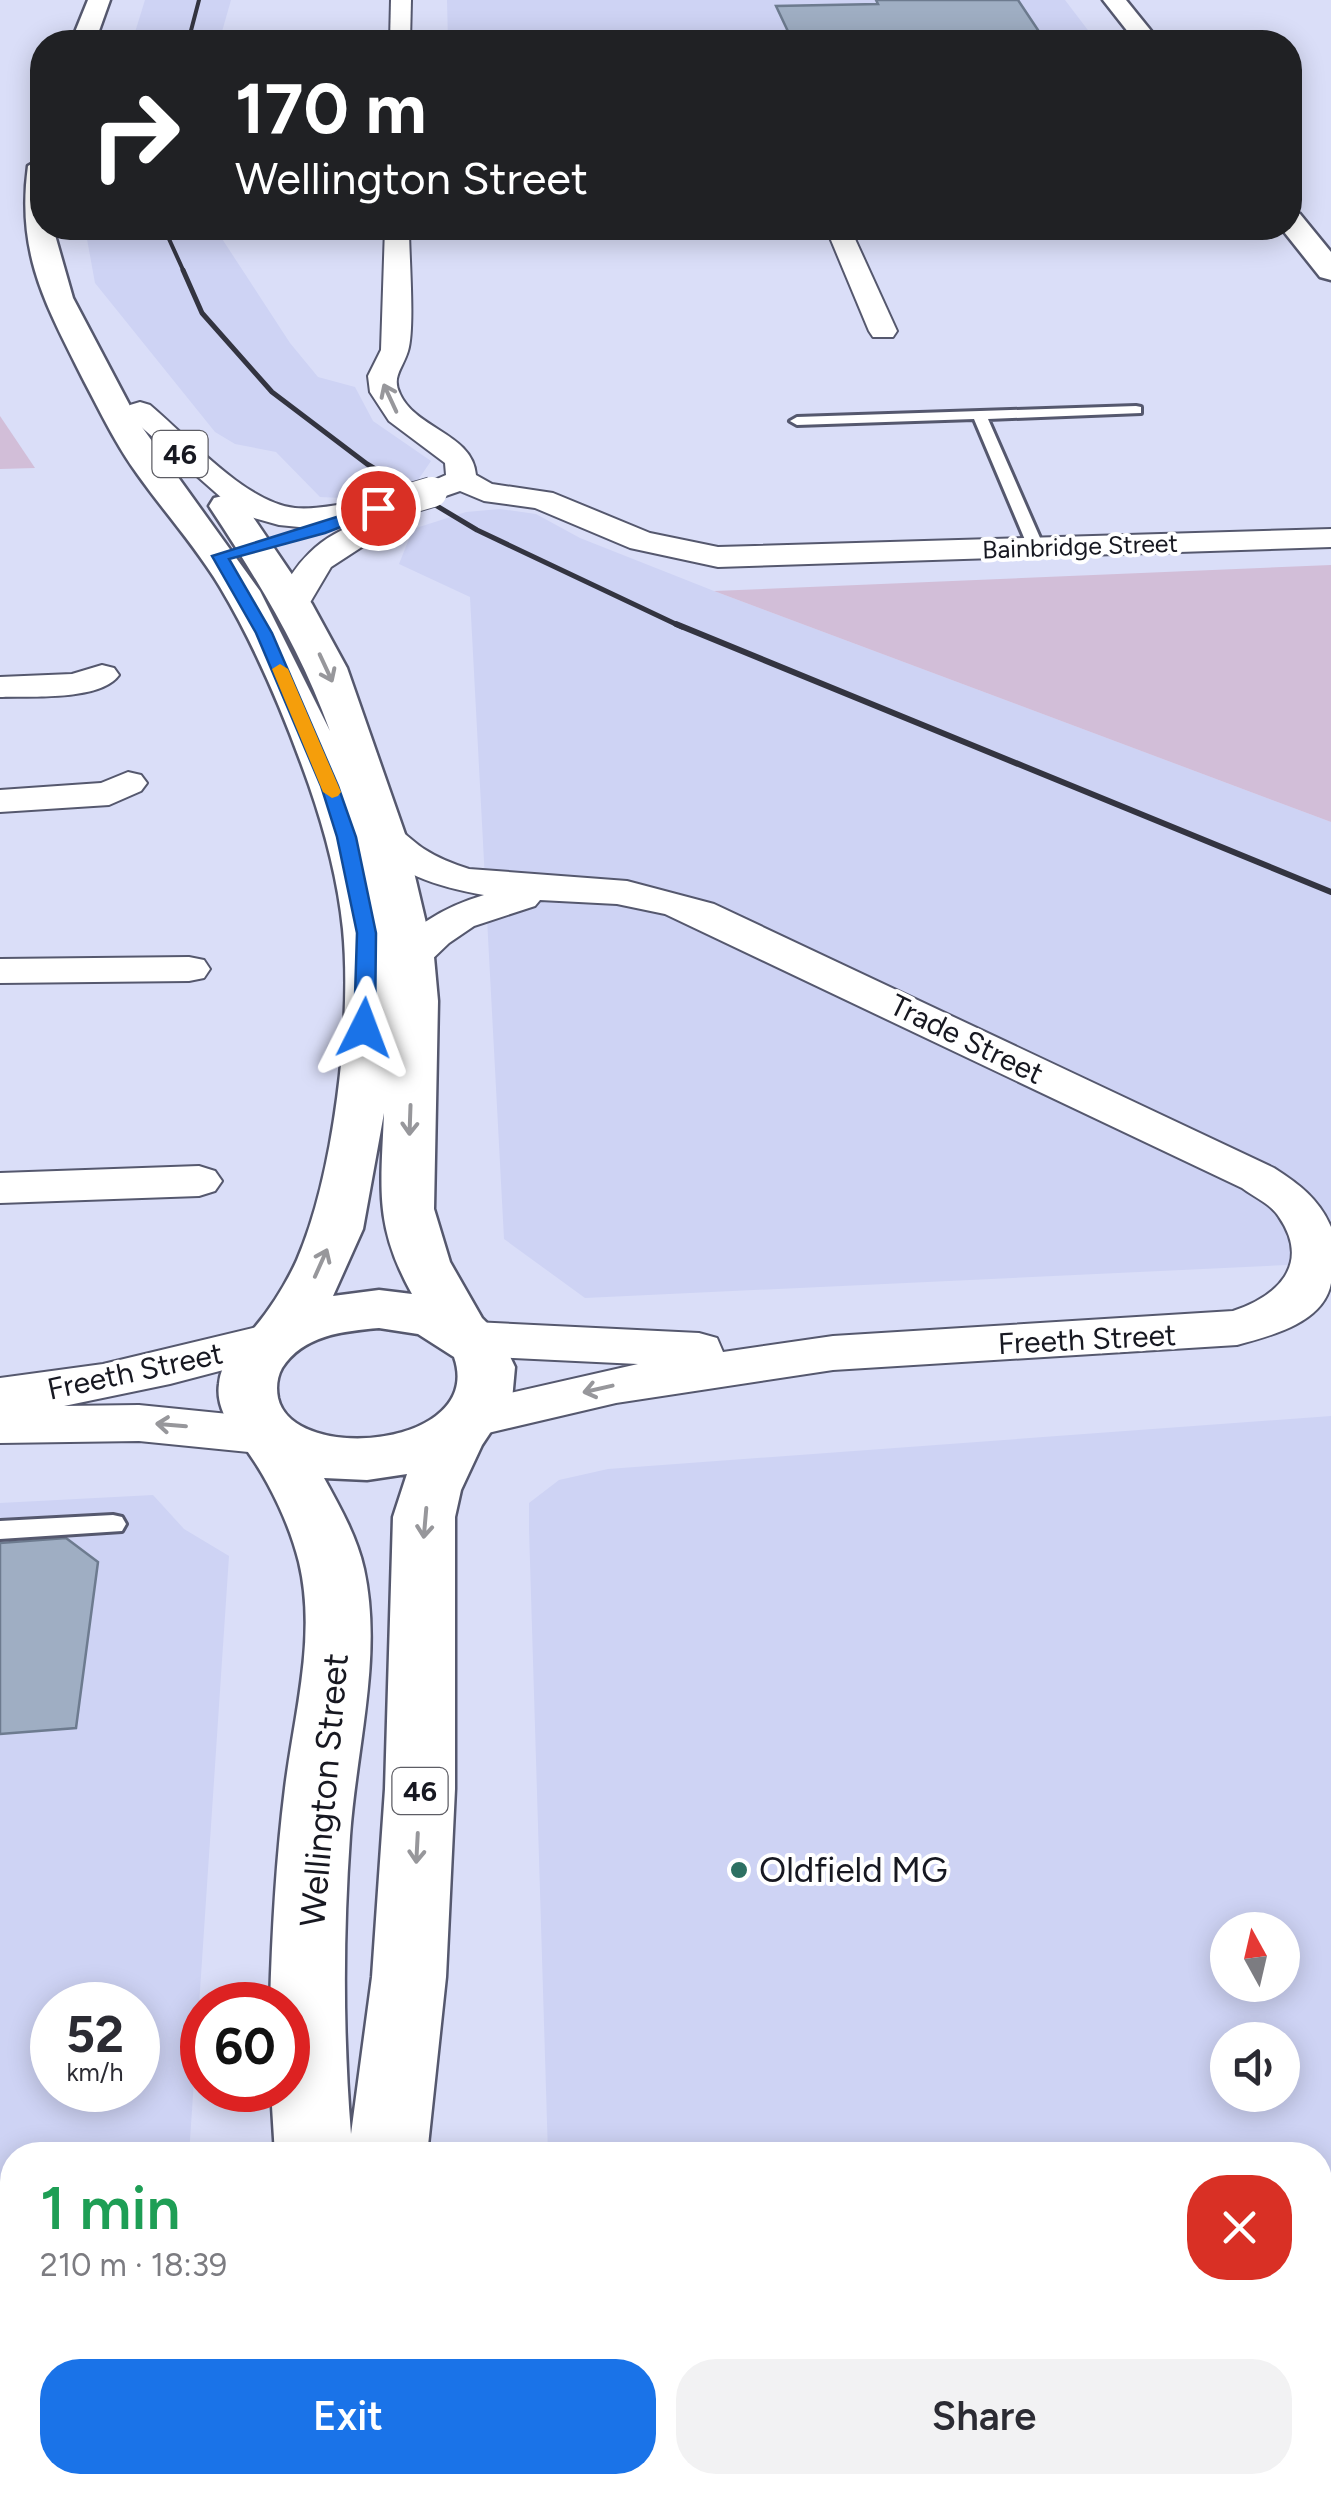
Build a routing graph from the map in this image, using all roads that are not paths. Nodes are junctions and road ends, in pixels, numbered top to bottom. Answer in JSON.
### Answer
{"nodes":[{"id":1,"x":99,"y":0,"type":"edge"},
{"id":2,"x":401,"y":0,"type":"edge"},
{"id":3,"x":1114,"y":0,"type":"edge"},
{"id":4,"x":88,"y":30,"type":"edge"},
{"id":5,"x":400,"y":30,"type":"edge"},
{"id":6,"x":1138,"y":30,"type":"edge"},
{"id":7,"x":1302,"y":235,"type":"edge"},
{"id":8,"x":38,"y":240,"type":"edge"},
{"id":9,"x":398,"y":240,"type":"edge"},
{"id":10,"x":843,"y":240,"type":"edge"},
{"id":11,"x":1331,"y":271,"type":"edge"},
{"id":12,"x":883,"y":331,"type":"dead end"},
{"id":13,"x":394,"y":350,"type":"junction"},
{"id":14,"x":96,"y":371,"type":"junction"},
{"id":15,"x":1136,"y":410,"type":"dead end"},
{"id":16,"x":140,"y":411,"type":"junction"},
{"id":17,"x":979,"y":415,"type":"junction"},
{"id":18,"x":797,"y":421,"type":"dead end"},
{"id":19,"x":475,"y":480,"type":"junction"},
{"id":20,"x":378,"y":518,"type":"junction"},
{"id":21,"x":1331,"y":538,"type":"edge"},
{"id":22,"x":1036,"y":547,"type":"junction"},
{"id":23,"x":246,"y":551,"type":"junction"},
{"id":24,"x":294,"y":604,"type":"junction"},
{"id":25,"x":102,"y":675,"type":"dead end"},
{"id":26,"x":0,"y":687,"type":"edge"},
{"id":27,"x":128,"y":783,"type":"dead end"},
{"id":28,"x":0,"y":800,"type":"edge"},
{"id":29,"x":382,"y":834,"type":"junction"},
{"id":30,"x":563,"y":889,"type":"junction"},
{"id":31,"x":410,"y":958,"type":"junction"},
{"id":32,"x":189,"y":969,"type":"dead end"},
{"id":33,"x":0,"y":972,"type":"edge"},
{"id":34,"x":199,"y":1181,"type":"dead end"},
{"id":35,"x":0,"y":1188,"type":"edge"},
{"id":36,"x":1315,"y":1267,"type":"joint"},
{"id":37,"x":467,"y":1335,"type":"junction"},
{"id":38,"x":275,"y":1337,"type":"junction"},
{"id":39,"x":833,"y":1353,"type":"junction"},
{"id":40,"x":0,"y":1396,"type":"edge"},
{"id":41,"x":0,"y":1425,"type":"edge"},
{"id":42,"x":464,"y":1426,"type":"junction"},
{"id":43,"x":270,"y":1438,"type":"junction"},
{"id":44,"x":112,"y":1524,"type":"dead end"},
{"id":45,"x":0,"y":1530,"type":"edge"},
{"id":46,"x":313,"y":2142,"type":"edge"},
{"id":47,"x":390,"y":2142,"type":"edge"}],
"edges":[{"from":1,"to":4,"type":"main road"},
{"from":2,"to":5,"type":"street"},
{"from":3,"to":6,"type":"main road"},
{"from":7,"to":11,"type":"main road"},
{"from":8,"to":14,"type":"main road","number":"46"},
{"from":9,"to":13,"type":"street"},
{"from":10,"to":12,"type":"street"},
{"from":13,"to":19,"type":"street"},
{"from":19,"to":13,"type":"street","one_way":true},
{"from":14,"to":16,"type":"main road","number":"46"},
{"from":14,"to":23,"type":"main road","number":"46"},
{"from":15,"to":17,"type":"lane"},
{"from":16,"to":20,"type":"street"},
{"from":16,"to":23,"type":"main road","number":"46"},
{"from":17,"to":18,"type":"lane"},
{"from":17,"to":22,"type":"lane"},
{"from":19,"to":20,"type":"street"},
{"from":19,"to":22,"type":"street","name":"Bainbridge Street"},
{"from":20,"to":23,"type":"street"},
{"from":20,"to":24,"type":"street"},
{"from":21,"to":22,"type":"street","name":"Bainbridge Street"},
{"from":23,"to":24,"type":"main road","number":"46"},
{"from":38,"to":23,"type":"main road","number":"46","one_way":true},
{"from":24,"to":29,"type":"main road","number":"46","one_way":true},
{"from":25,"to":26,"type":"street"},
{"from":27,"to":28,"type":"street"},
{"from":29,"to":30,"type":"street","name":"Trade Street"},
{"from":29,"to":31,"type":"main road","number":"46"},
{"from":30,"to":31,"type":"street","name":"Trade Street"},
{"from":30,"to":36,"type":"street","name":"Trade Street"},
{"from":31,"to":37,"type":"main road","number":"46","one_way":true},
{"from":32,"to":33,"type":"street"},
{"from":34,"to":35,"type":"street"},
{"from":36,"to":39,"type":"street","name":"Freeth Street"},
{"from":37,"to":38,"type":"main road"},
{"from":37,"to":39,"type":"street","name":"Freeth Street"},
{"from":37,"to":42,"type":"main road","number":"46"},
{"from":38,"to":40,"type":"street","name":"Freeth Street"},
{"from":38,"to":43,"type":"main road","number":"46"},
{"from":39,"to":42,"type":"street","name":"Freeth Street","one_way":true},
{"from":43,"to":41,"type":"street","name":"Freeth Street","one_way":true},
{"from":42,"to":43,"type":"main road"},
{"from":42,"to":47,"type":"main road","number":"46","one_way":true},
{"from":43,"to":46,"type":"main road","name":"Wellington Street","number":"46"},
{"from":44,"to":45,"type":"lane"}]}
